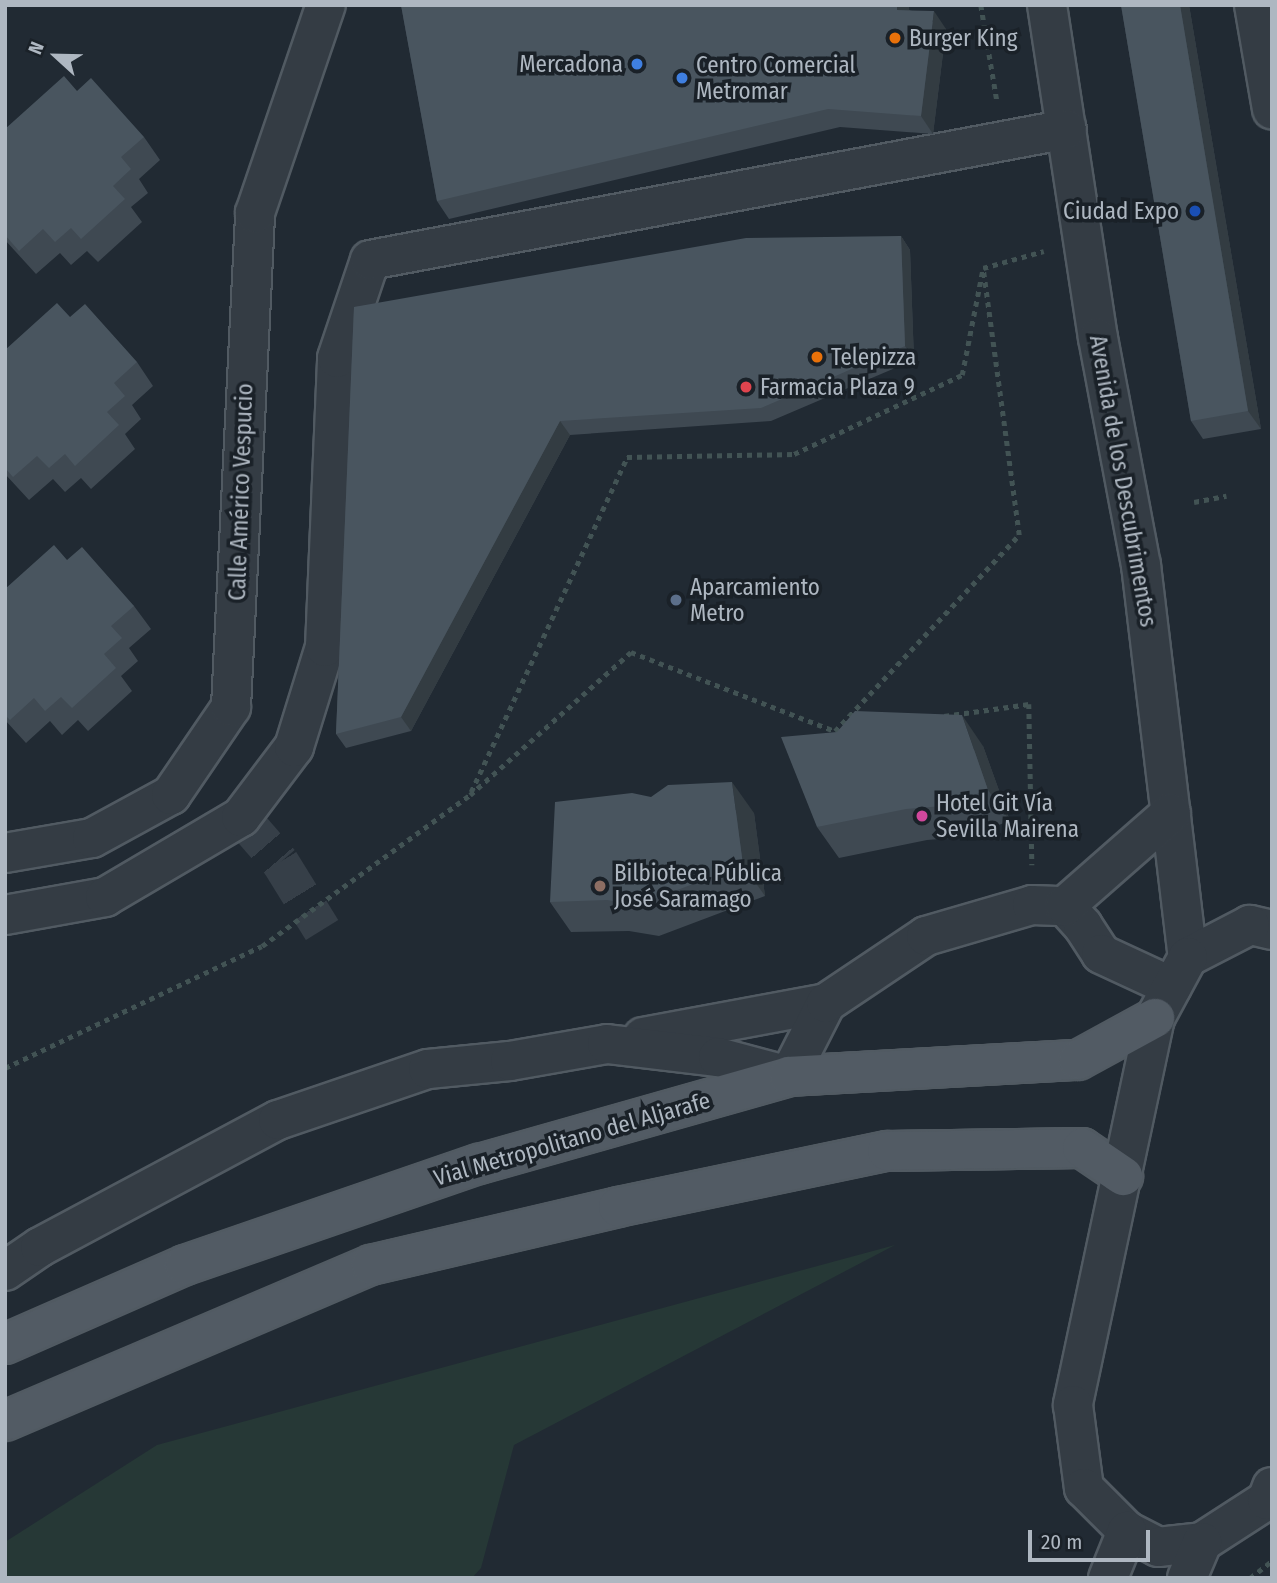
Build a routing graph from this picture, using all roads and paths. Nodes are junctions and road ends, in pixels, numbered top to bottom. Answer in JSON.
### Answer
{"nodes":[{"id":1,"x":326,"y":5,"type":"edge"},
{"id":2,"x":981,"y":5,"type":"edge"},
{"id":3,"x":1047,"y":5,"type":"edge"},
{"id":4,"x":1254,"y":5,"type":"edge"},
{"id":5,"x":1272,"y":109,"type":"edge"},
{"id":6,"x":1067,"y":129,"type":"junction"},
{"id":7,"x":1004,"y":143,"type":"junction"},
{"id":8,"x":1049,"y":249,"type":"dead end"},
{"id":9,"x":983,"y":268,"type":"junction"},
{"id":10,"x":1226,"y":496,"type":"dead end"},
{"id":11,"x":1194,"y":502,"type":"dead end"},
{"id":12,"x":932,"y":717,"type":"edge"},
{"id":13,"x":849,"y":729,"type":"edge"},
{"id":14,"x":835,"y":731,"type":"junction"},
{"id":15,"x":470,"y":795,"type":"junction"},
{"id":16,"x":1171,"y":813,"type":"junction"},
{"id":17,"x":5,"y":853,"type":"edge"},
{"id":18,"x":1049,"y":906,"type":"junction"},
{"id":19,"x":5,"y":915,"type":"edge"},
{"id":20,"x":1272,"y":930,"type":"edge"},
{"id":21,"x":1172,"y":988,"type":"junction"},
{"id":22,"x":826,"y":1003,"type":"junction"},
{"id":23,"x":607,"y":1044,"type":"junction"},
{"id":24,"x":5,"y":1068,"type":"edge"},
{"id":25,"x":789,"y":1076,"type":"junction"},
{"id":26,"x":1123,"y":1176,"type":"junction"},
{"id":27,"x":5,"y":1271,"type":"edge"},
{"id":28,"x":5,"y":1344,"type":"edge"},
{"id":29,"x":5,"y":1422,"type":"edge"},
{"id":30,"x":1270,"y":1496,"type":"edge"},
{"id":31,"x":1127,"y":1531,"type":"junction"},
{"id":32,"x":1202,"y":1542,"type":"junction"},
{"id":33,"x":1272,"y":1561,"type":"edge"},
{"id":34,"x":1108,"y":1578,"type":"edge"},
{"id":35,"x":1187,"y":1578,"type":"edge"},
{"id":36,"x":1250,"y":1578,"type":"edge"}],
"edges":[{"from":1,"to":17,"type":"street","name":"Calle Américo Vespucio"},
{"from":2,"to":7,"type":"path"},
{"from":3,"to":6,"type":"street","name":"Avenida de los Descubrimentos"},
{"from":4,"to":5,"type":"street"},
{"from":6,"to":7,"type":"street"},
{"from":6,"to":16,"type":"street","name":"Avenida de los Descubrimentos"},
{"from":7,"to":19,"type":"street"},
{"from":8,"to":9,"type":"path"},
{"from":9,"to":14,"type":"path"},
{"from":9,"to":15,"type":"path"},
{"from":10,"to":11,"type":"path"},
{"from":12,"to":18,"type":"path"},
{"from":13,"to":14,"type":"path"},
{"from":14,"to":15,"type":"path"},
{"from":15,"to":24,"type":"path"},
{"from":16,"to":18,"type":"street"},
{"from":16,"to":21,"type":"street","name":"Avenida de los Descubrimentos"},
{"from":18,"to":21,"type":"street"},
{"from":18,"to":22,"type":"street"},
{"from":20,"to":21,"type":"street"},
{"from":21,"to":25,"type":"main road","name":"Vial Metropolitano del Aljarafe"},
{"from":21,"to":26,"type":"street","name":"Avenida de los Descubrimentos"},
{"from":22,"to":23,"type":"street"},
{"from":22,"to":25,"type":"street"},
{"from":23,"to":25,"type":"street"},
{"from":23,"to":27,"type":"street"},
{"from":25,"to":28,"type":"main road","name":"Vial Metropolitano del Aljarafe"},
{"from":26,"to":29,"type":"main road"},
{"from":26,"to":31,"type":"street","name":"Avenida de los Descubrimentos"},
{"from":30,"to":32,"type":"street"},
{"from":31,"to":32,"type":"street","name":"Avenida de los Descubrimentos"},
{"from":31,"to":34,"type":"street"},
{"from":32,"to":35,"type":"street"},
{"from":33,"to":36,"type":"path"}]}
